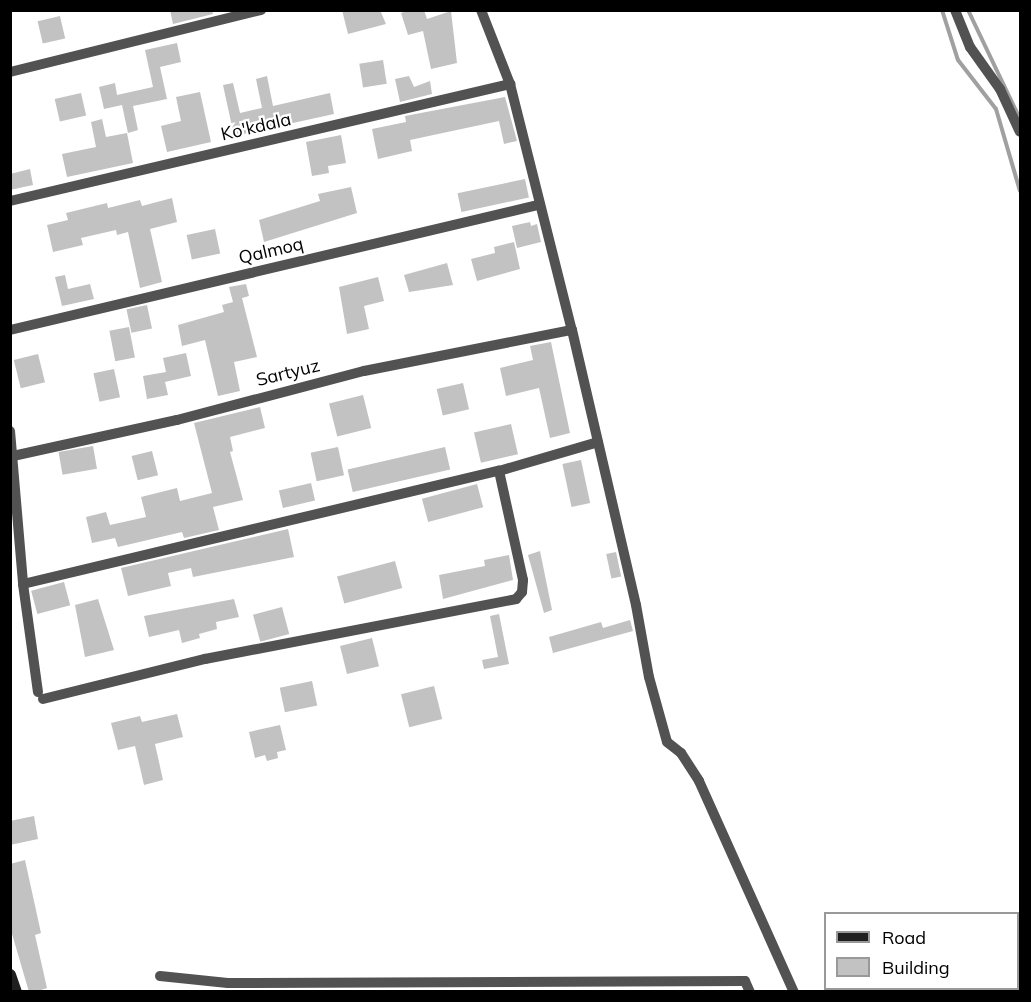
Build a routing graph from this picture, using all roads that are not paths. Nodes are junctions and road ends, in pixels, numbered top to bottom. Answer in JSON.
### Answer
{"nodes":[{"id":1,"x":261,"y":10,"type":"edge"},
{"id":2,"x":481,"y":10,"type":"edge"},
{"id":3,"x":955,"y":10,"type":"edge"},
{"id":4,"x":10,"y":72,"type":"edge"},
{"id":5,"x":510,"y":84,"type":"junction"},
{"id":6,"x":1020,"y":132,"type":"edge"},
{"id":7,"x":10,"y":201,"type":"edge"},
{"id":8,"x":538,"y":205,"type":"junction"},
{"id":9,"x":10,"y":330,"type":"edge"},
{"id":10,"x":572,"y":330,"type":"junction"},
{"id":11,"x":10,"y":431,"type":"edge"},
{"id":12,"x":598,"y":442,"type":"junction"},
{"id":13,"x":13,"y":456,"type":"junction"},
{"id":14,"x":499,"y":471,"type":"junction"},
{"id":15,"x":23,"y":585,"type":"junction"},
{"id":16,"x":10,"y":975,"type":"edge"},
{"id":17,"x":160,"y":976,"type":"dead end"},
{"id":18,"x":228,"y":987,"type":"edge"},
{"id":19,"x":315,"y":987,"type":"edge"},
{"id":20,"x":16,"y":992,"type":"edge"},
{"id":21,"x":750,"y":992,"type":"edge"},
{"id":22,"x":794,"y":992,"type":"edge"}],
"edges":[{"from":1,"to":4,"type":"street"},
{"from":2,"to":5,"type":"street"},
{"from":3,"to":6,"type":"street"},
{"from":5,"to":7,"type":"street","name":"Ko'kdala"},
{"from":5,"to":8,"type":"street"},
{"from":8,"to":9,"type":"street","name":"Qalmoq"},
{"from":8,"to":10,"type":"street"},
{"from":10,"to":12,"type":"street"},
{"from":10,"to":13,"type":"street","name":"Sartyuz"},
{"from":11,"to":13,"type":"street"},
{"from":12,"to":14,"type":"street"},
{"from":12,"to":22,"type":"street"},
{"from":13,"to":15,"type":"street"},
{"from":14,"to":15,"type":"street"},
{"from":14,"to":15,"type":"street"},
{"from":16,"to":20,"type":"main road"},
{"from":17,"to":18,"type":"street"},
{"from":18,"to":19,"type":"street"},
{"from":19,"to":21,"type":"street"}]}
